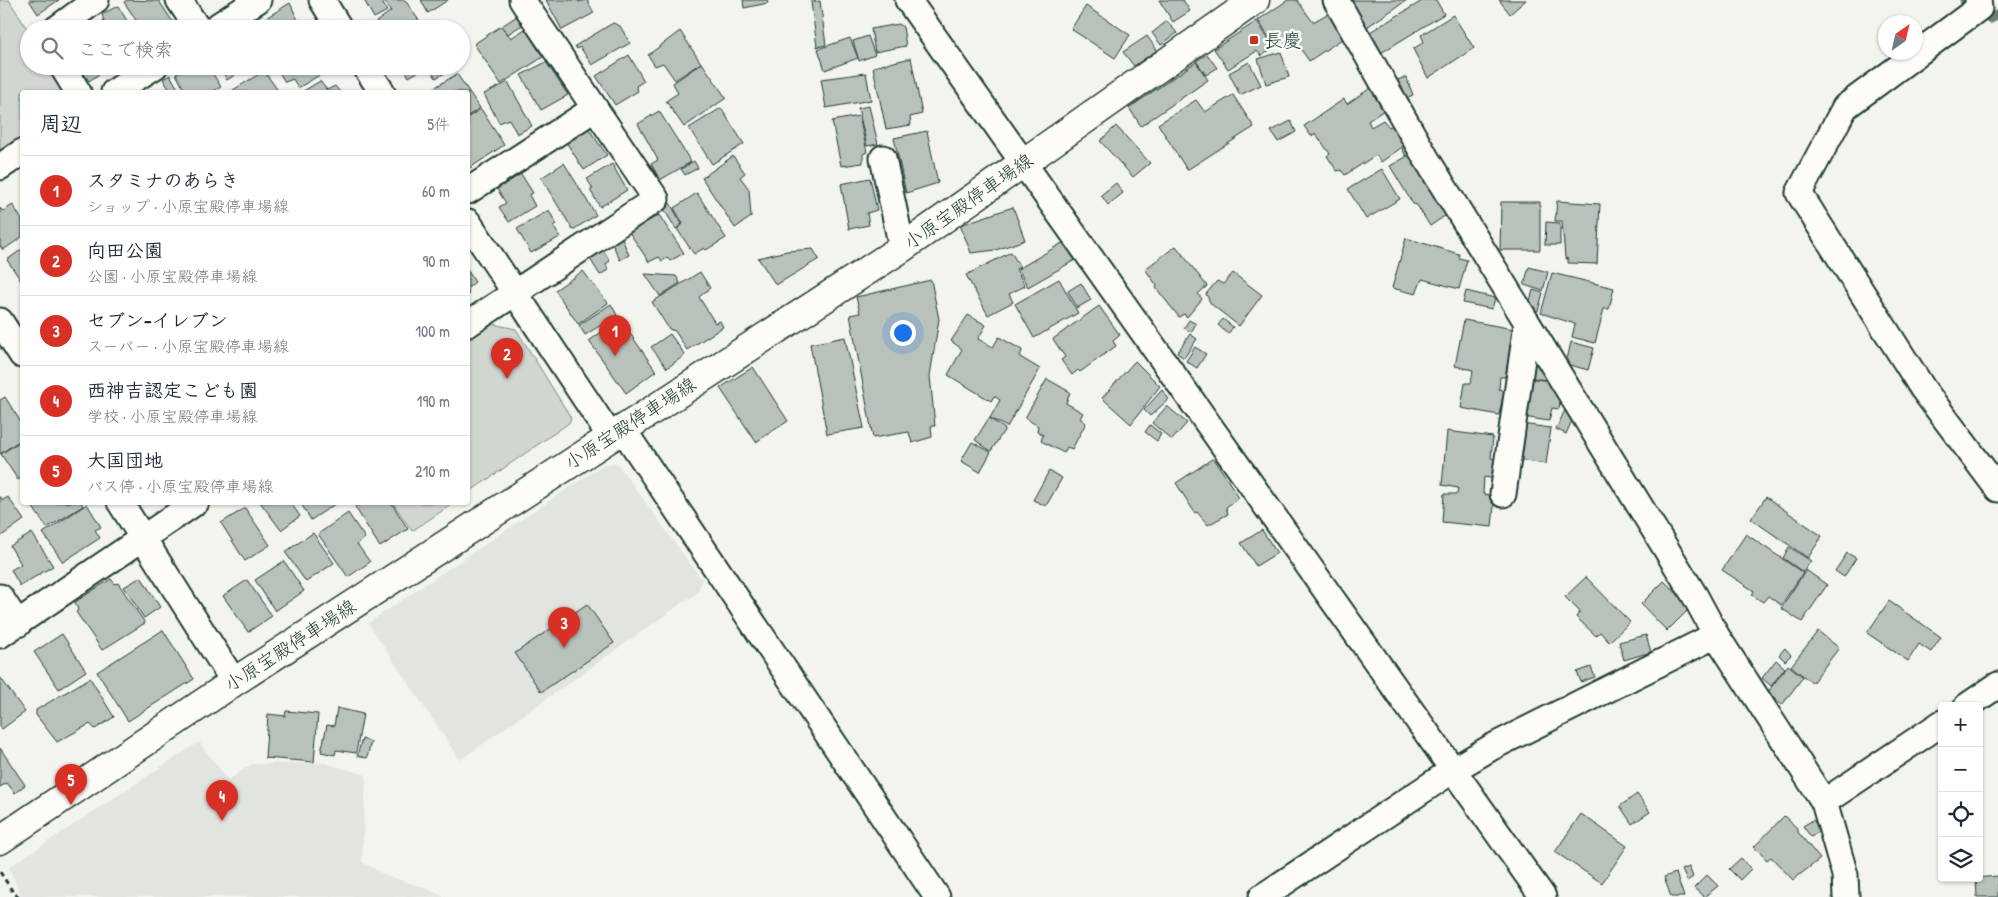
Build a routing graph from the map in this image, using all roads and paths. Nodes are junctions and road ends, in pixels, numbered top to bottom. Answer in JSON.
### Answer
{"nodes":[{"id":1,"x":96,"y":0,"type":"edge"},
{"id":2,"x":179,"y":0,"type":"edge"},
{"id":3,"x":258,"y":0,"type":"edge"},
{"id":4,"x":322,"y":0,"type":"edge"},
{"id":5,"x":522,"y":0,"type":"edge"},
{"id":6,"x":908,"y":0,"type":"edge"},
{"id":7,"x":1255,"y":0,"type":"edge"},
{"id":8,"x":1336,"y":0,"type":"edge"},
{"id":9,"x":1975,"y":8,"type":"edge"},
{"id":10,"x":68,"y":20,"type":"edge"},
{"id":11,"x":192,"y":20,"type":"edge"},
{"id":12,"x":227,"y":20,"type":"edge"},
{"id":13,"x":334,"y":20,"type":"edge"},
{"id":14,"x":68,"y":75,"type":"edge"},
{"id":15,"x":141,"y":75,"type":"edge"},
{"id":16,"x":371,"y":75,"type":"edge"},
{"id":17,"x":77,"y":90,"type":"edge"},
{"id":18,"x":117,"y":90,"type":"edge"},
{"id":19,"x":381,"y":90,"type":"edge"},
{"id":20,"x":594,"y":109,"type":"junction"},
{"id":21,"x":20,"y":153,"type":"edge"},
{"id":22,"x":883,"y":158,"type":"dead end"},
{"id":23,"x":1023,"y":162,"type":"junction"},
{"id":24,"x":0,"y":167,"type":"edge"},
{"id":25,"x":470,"y":190,"type":"edge"},
{"id":26,"x":470,"y":225,"type":"edge"},
{"id":27,"x":902,"y":248,"type":"junction"},
{"id":28,"x":514,"y":293,"type":"junction"},
{"id":29,"x":0,"y":321,"type":"edge"},
{"id":30,"x":1527,"y":322,"type":"junction"},
{"id":31,"x":470,"y":323,"type":"edge"},
{"id":32,"x":20,"y":352,"type":"edge"},
{"id":33,"x":616,"y":432,"type":"junction"},
{"id":34,"x":1998,"y":489,"type":"edge"},
{"id":35,"x":1503,"y":494,"type":"dead end"},
{"id":36,"x":122,"y":505,"type":"edge"},
{"id":37,"x":192,"y":505,"type":"edge"},
{"id":38,"x":143,"y":538,"type":"junction"},
{"id":39,"x":0,"y":597,"type":"edge"},
{"id":40,"x":9,"y":629,"type":"edge"},
{"id":41,"x":1716,"y":635,"type":"junction"},
{"id":42,"x":234,"y":682,"type":"junction"},
{"id":43,"x":1998,"y":685,"type":"edge"},
{"id":44,"x":1973,"y":702,"type":"edge"},
{"id":45,"x":1938,"y":726,"type":"edge"},
{"id":46,"x":1453,"y":770,"type":"junction"},
{"id":47,"x":1824,"y":802,"type":"junction"},
{"id":48,"x":0,"y":840,"type":"edge"},
{"id":49,"x":0,"y":872,"type":"edge"},
{"id":50,"x":19,"y":897,"type":"edge"},
{"id":51,"x":937,"y":897,"type":"edge"},
{"id":52,"x":1262,"y":897,"type":"edge"},
{"id":53,"x":1543,"y":897,"type":"edge"},
{"id":54,"x":1846,"y":897,"type":"edge"}],
"edges":[{"from":1,"to":10,"type":"street"},
{"from":2,"to":11,"type":"street"},
{"from":3,"to":12,"type":"street"},
{"from":4,"to":13,"type":"street"},
{"from":5,"to":20,"type":"street"},
{"from":6,"to":23,"type":"street"},
{"from":7,"to":23,"type":"main road","name":"小原宝殿停車場線"},
{"from":8,"to":30,"type":"street"},
{"from":9,"to":34,"type":"street"},
{"from":14,"to":17,"type":"street"},
{"from":15,"to":18,"type":"street"},
{"from":16,"to":19,"type":"street"},
{"from":20,"to":25,"type":"street"},
{"from":20,"to":28,"type":"street"},
{"from":21,"to":24,"type":"street"},
{"from":22,"to":27,"type":"street"},
{"from":23,"to":27,"type":"main road","name":"小原宝殿停車場線"},
{"from":23,"to":46,"type":"street"},
{"from":26,"to":28,"type":"street"},
{"from":27,"to":33,"type":"main road","name":"小原宝殿停車場線"},
{"from":28,"to":31,"type":"street"},
{"from":28,"to":33,"type":"street"},
{"from":29,"to":32,"type":"street"},
{"from":30,"to":35,"type":"street"},
{"from":30,"to":41,"type":"street"},
{"from":33,"to":42,"type":"main road","name":"小原宝殿停車場線"},
{"from":33,"to":51,"type":"street"},
{"from":36,"to":38,"type":"street"},
{"from":37,"to":38,"type":"street"},
{"from":38,"to":40,"type":"street"},
{"from":38,"to":42,"type":"street"},
{"from":39,"to":40,"type":"street"},
{"from":41,"to":46,"type":"street"},
{"from":41,"to":47,"type":"street"},
{"from":42,"to":48,"type":"main road","name":"小原宝殿停車場線"},
{"from":43,"to":44,"type":"street"},
{"from":45,"to":47,"type":"street"},
{"from":46,"to":52,"type":"street"},
{"from":46,"to":53,"type":"street"},
{"from":47,"to":54,"type":"street"},
{"from":49,"to":50,"type":"path"}]}
